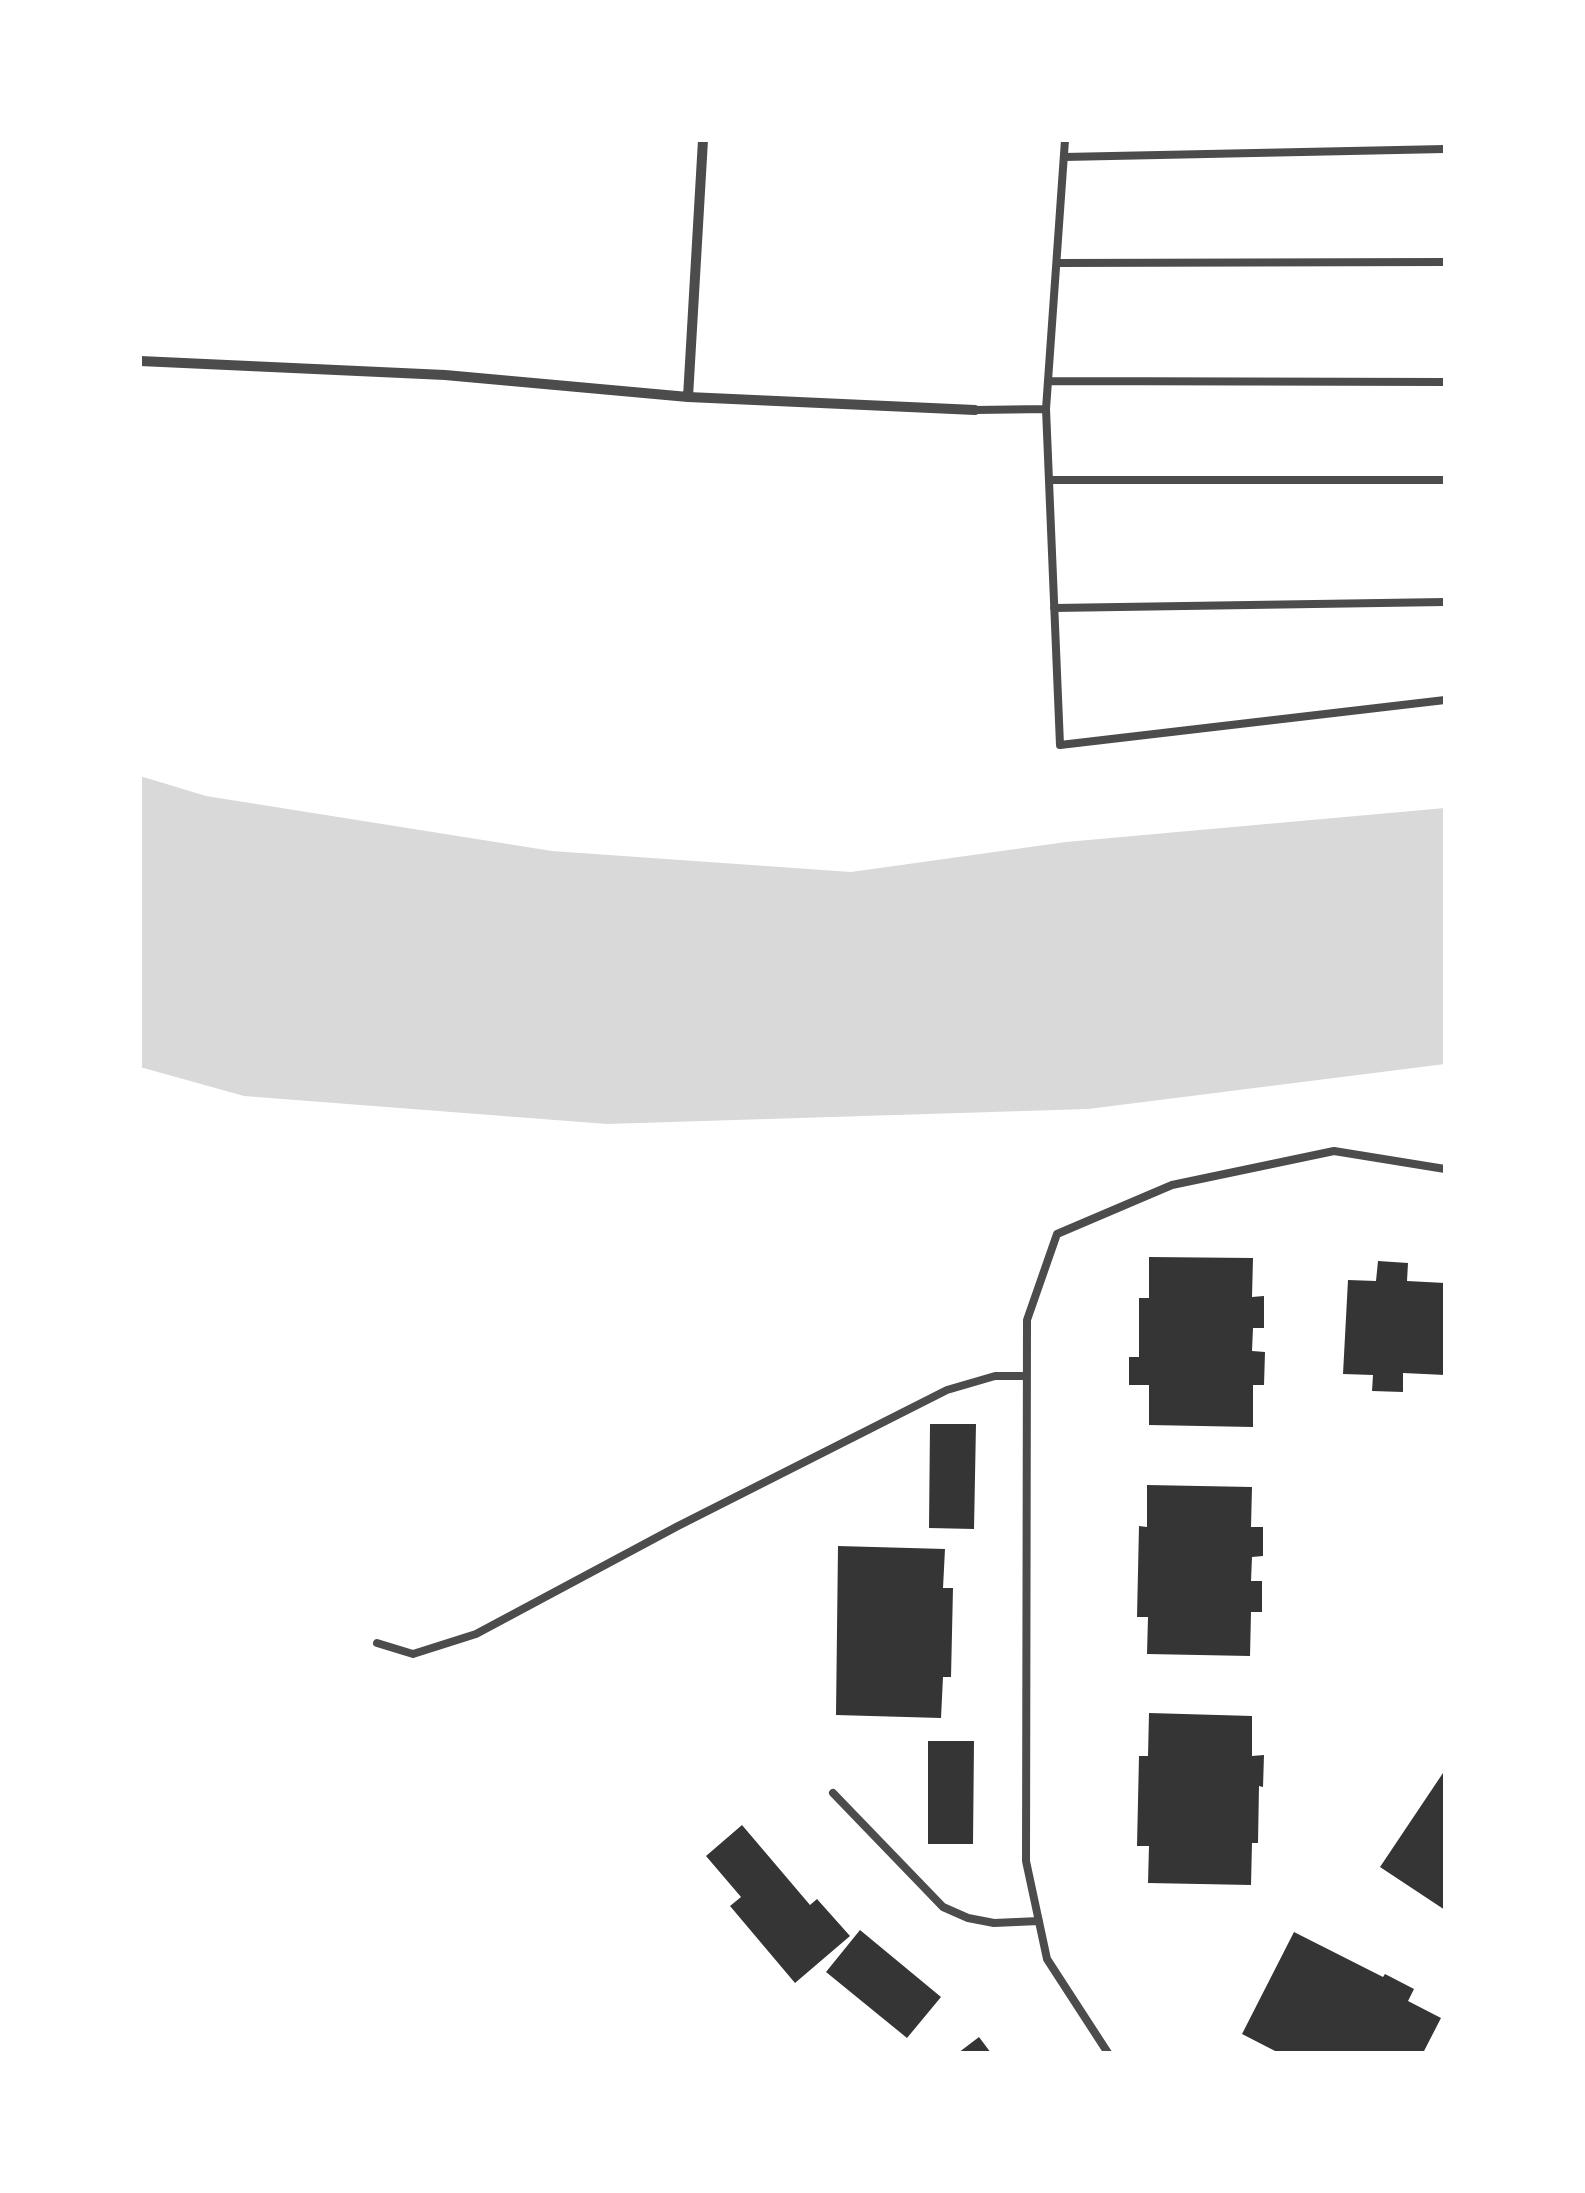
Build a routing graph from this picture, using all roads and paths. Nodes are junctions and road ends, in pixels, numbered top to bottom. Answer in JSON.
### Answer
{"nodes":[{"id":1,"x":703,"y":140,"type":"edge"},
{"id":2,"x":1066,"y":140,"type":"edge"},
{"id":3,"x":1445,"y":149,"type":"edge"},
{"id":4,"x":1064,"y":157,"type":"junction"},
{"id":5,"x":1445,"y":262,"type":"edge"},
{"id":6,"x":1056,"y":263,"type":"junction"},
{"id":7,"x":140,"y":360,"type":"edge"},
{"id":8,"x":1048,"y":381,"type":"junction"},
{"id":9,"x":1445,"y":382,"type":"edge"},
{"id":10,"x":688,"y":398,"type":"junction"},
{"id":11,"x":1046,"y":409,"type":"junction"},
{"id":12,"x":975,"y":410,"type":"joint"},
{"id":13,"x":1049,"y":480,"type":"junction"},
{"id":14,"x":1445,"y":480,"type":"edge"},
{"id":15,"x":1445,"y":602,"type":"edge"},
{"id":16,"x":1054,"y":608,"type":"junction"},
{"id":17,"x":1445,"y":700,"type":"edge"},
{"id":18,"x":1445,"y":1169,"type":"edge"},
{"id":19,"x":1027,"y":1376,"type":"junction"},
{"id":20,"x":378,"y":1642,"type":"dead end"},
{"id":21,"x":833,"y":1792,"type":"dead end"},
{"id":22,"x":1038,"y":1921,"type":"junction"},
{"id":23,"x":1108,"y":2053,"type":"edge"}],
"edges":[{"from":1,"to":10,"type":"street"},
{"from":2,"to":4,"type":"lane"},
{"from":3,"to":4,"type":"lane"},
{"from":4,"to":6,"type":"lane"},
{"from":5,"to":6,"type":"lane"},
{"from":6,"to":8,"type":"lane"},
{"from":7,"to":10,"type":"street"},
{"from":8,"to":9,"type":"lane"},
{"from":8,"to":11,"type":"lane"},
{"from":10,"to":12,"type":"street"},
{"from":11,"to":12,"type":"lane"},
{"from":11,"to":13,"type":"lane"},
{"from":13,"to":14,"type":"lane"},
{"from":13,"to":16,"type":"lane"},
{"from":15,"to":16,"type":"lane"},
{"from":16,"to":17,"type":"lane"},
{"from":18,"to":19,"type":"lane"},
{"from":19,"to":20,"type":"lane"},
{"from":19,"to":22,"type":"lane"},
{"from":21,"to":22,"type":"lane"},
{"from":22,"to":23,"type":"lane"}]}
